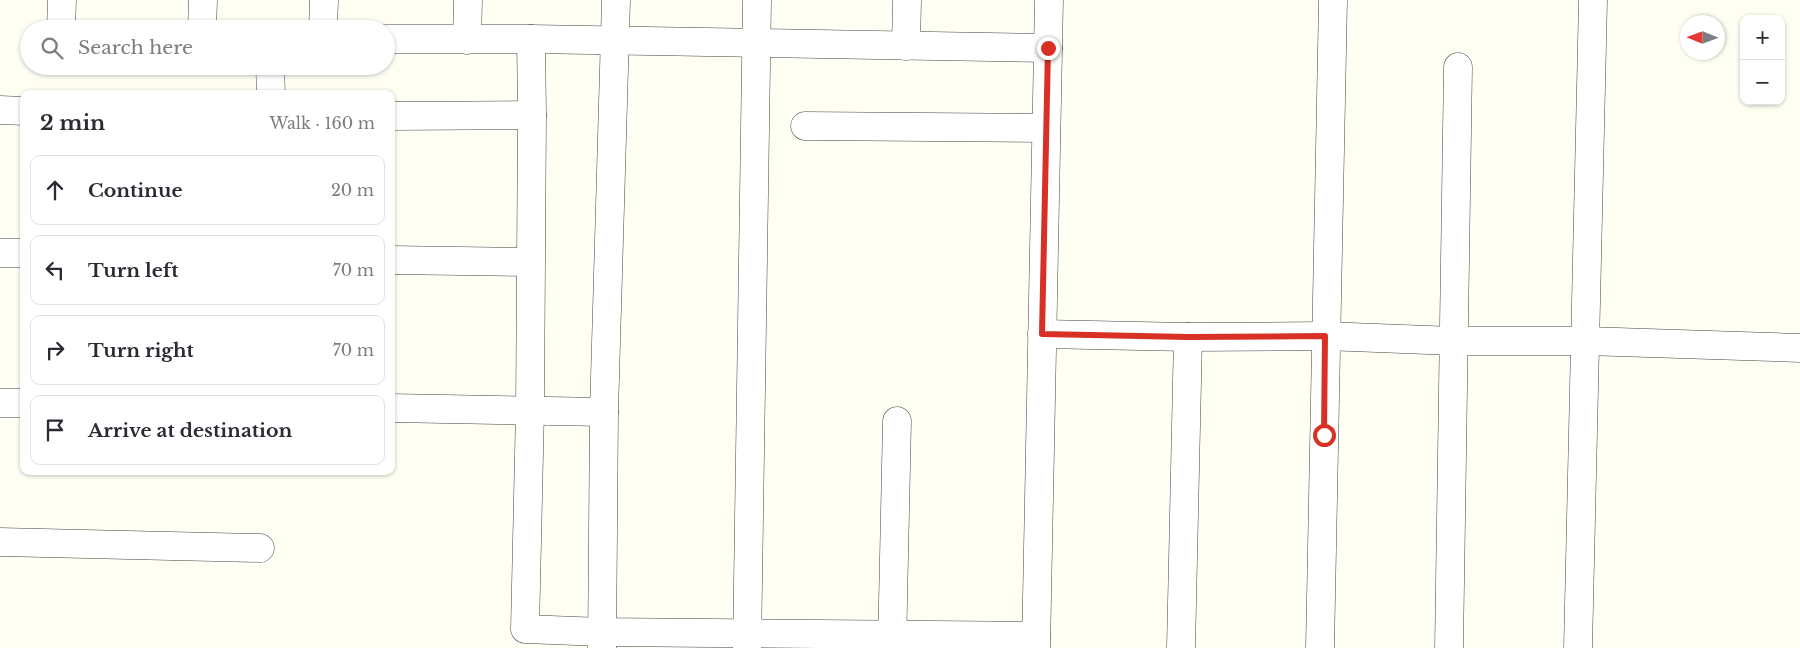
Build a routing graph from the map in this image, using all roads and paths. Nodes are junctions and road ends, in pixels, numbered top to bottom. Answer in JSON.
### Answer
{"nodes":[{"id":1,"x":62,"y":0,"type":"edge"},
{"id":2,"x":203,"y":0,"type":"edge"},
{"id":3,"x":324,"y":0,"type":"edge"},
{"id":4,"x":468,"y":0,"type":"edge"},
{"id":5,"x":616,"y":0,"type":"edge"},
{"id":6,"x":757,"y":0,"type":"edge"},
{"id":7,"x":906,"y":0,"type":"edge"},
{"id":8,"x":1049,"y":0,"type":"edge"},
{"id":9,"x":1333,"y":0,"type":"edge"},
{"id":10,"x":1593,"y":0,"type":"edge"},
{"id":11,"x":61,"y":20,"type":"edge"},
{"id":12,"x":202,"y":20,"type":"edge"},
{"id":13,"x":323,"y":20,"type":"edge"},
{"id":14,"x":395,"y":39,"type":"edge"},
{"id":15,"x":467,"y":40,"type":"junction"},
{"id":16,"x":531,"y":40,"type":"junction"},
{"id":17,"x":616,"y":41,"type":"junction"},
{"id":18,"x":756,"y":43,"type":"junction"},
{"id":19,"x":906,"y":46,"type":"junction"},
{"id":20,"x":1048,"y":48,"type":"junction"},
{"id":21,"x":1458,"y":67,"type":"dead end"},
{"id":22,"x":270,"y":75,"type":"edge"},
{"id":23,"x":271,"y":90,"type":"edge"},
{"id":24,"x":0,"y":110,"type":"edge"},
{"id":25,"x":20,"y":111,"type":"edge"},
{"id":26,"x":532,"y":115,"type":"junction"},
{"id":27,"x":395,"y":116,"type":"edge"},
{"id":28,"x":805,"y":126,"type":"dead end"},
{"id":29,"x":1046,"y":128,"type":"junction"},
{"id":30,"x":0,"y":253,"type":"edge"},
{"id":31,"x":20,"y":254,"type":"edge"},
{"id":32,"x":395,"y":260,"type":"edge"},
{"id":33,"x":530,"y":262,"type":"junction"},
{"id":34,"x":1042,"y":334,"type":"junction"},
{"id":35,"x":1325,"y":336,"type":"junction"},
{"id":36,"x":1188,"y":337,"type":"junction"},
{"id":37,"x":1454,"y":341,"type":"junction"},
{"id":38,"x":1586,"y":341,"type":"junction"},
{"id":39,"x":1800,"y":348,"type":"edge"},
{"id":40,"x":0,"y":403,"type":"edge"},
{"id":41,"x":20,"y":403,"type":"edge"},
{"id":42,"x":395,"y":408,"type":"edge"},
{"id":43,"x":530,"y":410,"type":"junction"},
{"id":44,"x":604,"y":412,"type":"junction"},
{"id":45,"x":897,"y":421,"type":"dead end"},
{"id":46,"x":0,"y":542,"type":"edge"},
{"id":47,"x":260,"y":548,"type":"dead end"},
{"id":48,"x":602,"y":640,"type":"edge"},
{"id":49,"x":748,"y":641,"type":"edge"},
{"id":50,"x":892,"y":641,"type":"edge"},
{"id":51,"x":1036,"y":642,"type":"edge"},
{"id":52,"x":1181,"y":648,"type":"edge"},
{"id":53,"x":1320,"y":648,"type":"edge"},
{"id":54,"x":1449,"y":648,"type":"edge"},
{"id":55,"x":1578,"y":648,"type":"edge"}],
"edges":[{"from":1,"to":11,"type":"street"},
{"from":2,"to":12,"type":"street"},
{"from":3,"to":13,"type":"street"},
{"from":4,"to":15,"type":"street"},
{"from":5,"to":17,"type":"street"},
{"from":6,"to":18,"type":"street"},
{"from":7,"to":19,"type":"street"},
{"from":8,"to":20,"type":"street"},
{"from":9,"to":35,"type":"street"},
{"from":10,"to":38,"type":"street"},
{"from":14,"to":15,"type":"street"},
{"from":15,"to":16,"type":"street"},
{"from":16,"to":17,"type":"street"},
{"from":16,"to":26,"type":"street"},
{"from":17,"to":18,"type":"street"},
{"from":17,"to":44,"type":"street"},
{"from":18,"to":19,"type":"street"},
{"from":18,"to":49,"type":"street"},
{"from":19,"to":20,"type":"street"},
{"from":20,"to":29,"type":"street"},
{"from":21,"to":37,"type":"street"},
{"from":22,"to":23,"type":"street"},
{"from":24,"to":25,"type":"street"},
{"from":26,"to":27,"type":"street"},
{"from":26,"to":33,"type":"street"},
{"from":28,"to":29,"type":"street"},
{"from":29,"to":34,"type":"street"},
{"from":30,"to":31,"type":"street"},
{"from":32,"to":33,"type":"street"},
{"from":33,"to":43,"type":"street"},
{"from":34,"to":36,"type":"street"},
{"from":34,"to":51,"type":"street"},
{"from":35,"to":36,"type":"street"},
{"from":35,"to":37,"type":"street"},
{"from":35,"to":53,"type":"street"},
{"from":36,"to":52,"type":"street"},
{"from":37,"to":38,"type":"street"},
{"from":37,"to":54,"type":"street"},
{"from":38,"to":39,"type":"street"},
{"from":38,"to":55,"type":"street"},
{"from":40,"to":41,"type":"street"},
{"from":42,"to":43,"type":"street"},
{"from":43,"to":44,"type":"street"},
{"from":43,"to":48,"type":"street"},
{"from":44,"to":48,"type":"street"},
{"from":45,"to":50,"type":"street"},
{"from":46,"to":47,"type":"street"},
{"from":48,"to":49,"type":"street"},
{"from":49,"to":50,"type":"street"},
{"from":50,"to":51,"type":"street"}]}
